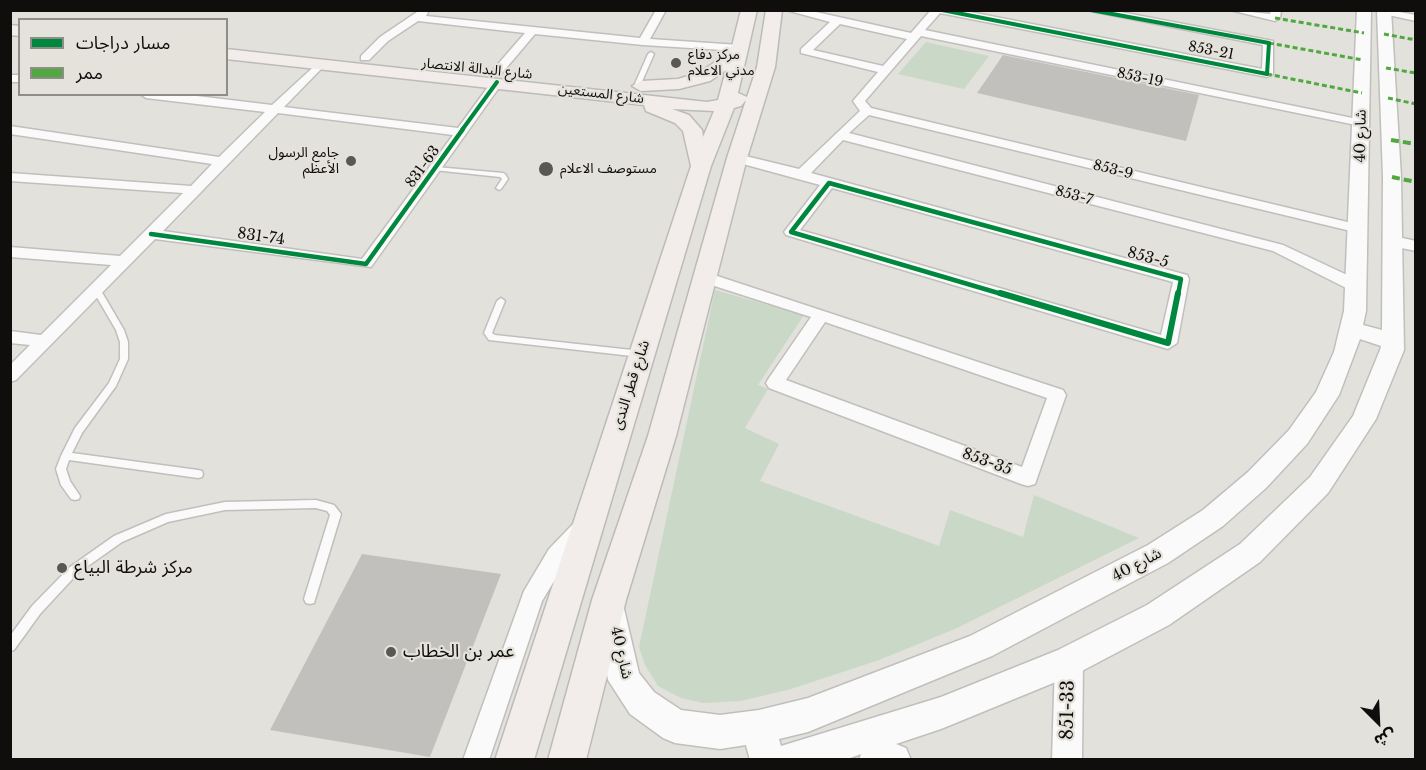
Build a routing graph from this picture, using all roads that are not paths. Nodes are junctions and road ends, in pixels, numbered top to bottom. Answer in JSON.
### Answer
{"nodes":[{"id":1,"x":652,"y":10,"type":"edge"},
{"id":2,"x":749,"y":10,"type":"edge"},
{"id":3,"x":774,"y":10,"type":"edge"},
{"id":4,"x":791,"y":10,"type":"edge"},
{"id":5,"x":937,"y":10,"type":"edge"},
{"id":6,"x":942,"y":10,"type":"edge"},
{"id":7,"x":1091,"y":10,"type":"edge"},
{"id":8,"x":1235,"y":10,"type":"edge"},
{"id":9,"x":1276,"y":10,"type":"edge"},
{"id":10,"x":660,"y":11,"type":"edge"},
{"id":11,"x":1377,"y":11,"type":"edge"},
{"id":12,"x":422,"y":14,"type":"edge"},
{"id":13,"x":1416,"y":18,"type":"edge"},
{"id":14,"x":838,"y":21,"type":"junction"},
{"id":15,"x":532,"y":31,"type":"junction"},
{"id":16,"x":916,"y":35,"type":"junction"},
{"id":17,"x":643,"y":42,"type":"junction"},
{"id":18,"x":228,"y":43,"type":"edge"},
{"id":19,"x":739,"y":48,"type":"junction"},
{"id":20,"x":228,"y":54,"type":"edge"},
{"id":21,"x":651,"y":54,"type":"dead end"},
{"id":22,"x":365,"y":58,"type":"junction"},
{"id":23,"x":320,"y":64,"type":"junction"},
{"id":24,"x":886,"y":70,"type":"junction"},
{"id":25,"x":1375,"y":70,"type":"junction"},
{"id":26,"x":497,"y":77,"type":"junction"},
{"id":27,"x":544,"y":81,"type":"junction"},
{"id":28,"x":613,"y":86,"type":"junction"},
{"id":29,"x":637,"y":86,"type":"junction"},
{"id":30,"x":572,"y":91,"type":"junction"},
{"id":31,"x":162,"y":96,"type":"edge"},
{"id":32,"x":726,"y":104,"type":"junction"},
{"id":33,"x":274,"y":110,"type":"junction"},
{"id":34,"x":867,"y":111,"type":"junction"},
{"id":35,"x":1362,"y":124,"type":"junction"},
{"id":36,"x":10,"y":130,"type":"edge"},
{"id":37,"x":463,"y":132,"type":"junction"},
{"id":38,"x":840,"y":135,"type":"junction"},
{"id":39,"x":737,"y":158,"type":"junction"},
{"id":40,"x":223,"y":162,"type":"junction"},
{"id":41,"x":701,"y":165,"type":"junction"},
{"id":42,"x":436,"y":169,"type":"junction"},
{"id":43,"x":802,"y":174,"type":"junction"},
{"id":44,"x":10,"y":177,"type":"edge"},
{"id":45,"x":828,"y":183,"type":"junction"},
{"id":46,"x":499,"y":188,"type":"dead end"},
{"id":47,"x":195,"y":190,"type":"junction"},
{"id":48,"x":1359,"y":230,"type":"junction"},
{"id":49,"x":151,"y":234,"type":"junction"},
{"id":50,"x":1404,"y":244,"type":"edge"},
{"id":51,"x":10,"y":252,"type":"edge"},
{"id":52,"x":124,"y":261,"type":"junction"},
{"id":53,"x":366,"y":264,"type":"joint"},
{"id":54,"x":705,"y":277,"type":"junction"},
{"id":55,"x":1356,"y":286,"type":"junction"},
{"id":56,"x":96,"y":289,"type":"junction"},
{"id":57,"x":501,"y":301,"type":"dead end"},
{"id":58,"x":821,"y":315,"type":"junction"},
{"id":59,"x":1352,"y":329,"type":"junction"},
{"id":60,"x":10,"y":337,"type":"edge"},
{"id":61,"x":45,"y":341,"type":"junction"},
{"id":62,"x":1392,"y":341,"type":"junction"},
{"id":63,"x":641,"y":354,"type":"junction"},
{"id":64,"x":10,"y":376,"type":"edge"},
{"id":65,"x":66,"y":456,"type":"junction"},
{"id":66,"x":198,"y":474,"type":"dead end"},
{"id":67,"x":75,"y":496,"type":"dead end"},
{"id":68,"x":588,"y":521,"type":"junction"},
{"id":69,"x":310,"y":598,"type":"dead end"},
{"id":70,"x":609,"y":600,"type":"junction"},
{"id":71,"x":10,"y":646,"type":"edge"},
{"id":72,"x":1069,"y":662,"type":"junction"},
{"id":73,"x":759,"y":727,"type":"junction"},
{"id":74,"x":476,"y":759,"type":"edge"},
{"id":75,"x":514,"y":759,"type":"edge"},
{"id":76,"x":567,"y":759,"type":"edge"},
{"id":77,"x":767,"y":759,"type":"edge"},
{"id":78,"x":788,"y":759,"type":"edge"},
{"id":79,"x":876,"y":759,"type":"edge"},
{"id":80,"x":894,"y":759,"type":"edge"},
{"id":81,"x":1067,"y":759,"type":"edge"}],
"edges":[{"from":1,"to":10,"type":"street"},
{"from":2,"to":19,"type":"main road","name":"شارع قطر الندى"},
{"from":3,"to":32,"type":"main road"},
{"from":3,"to":39,"type":"main road"},
{"from":4,"to":14,"type":"street","name":"853-19"},
{"from":5,"to":16,"type":"street"},
{"from":6,"to":7,"type":"street","name":"853-21"},
{"from":8,"to":9,"type":"street"},
{"from":10,"to":17,"type":"street"},
{"from":11,"to":13,"type":"street"},
{"from":11,"to":25,"type":"main road","name":"شارع 40"},
{"from":12,"to":15,"type":"street"},
{"from":12,"to":22,"type":"street"},
{"from":14,"to":16,"type":"street","name":"853-19"},
{"from":14,"to":24,"type":"street"},
{"from":15,"to":17,"type":"street"},
{"from":15,"to":26,"type":"street","name":"831-63"},
{"from":16,"to":24,"type":"street"},
{"from":16,"to":35,"type":"street","name":"853-19"},
{"from":17,"to":19,"type":"street"},
{"from":18,"to":22,"type":"main road","name":"شارع البدالة الانتصار"},
{"from":19,"to":29,"type":"main road"},
{"from":19,"to":32,"type":"main road","name":"شارع قطر الندى"},
{"from":20,"to":23,"type":"main road","name":"شارع المستعين"},
{"from":21,"to":29,"type":"lane"},
{"from":22,"to":26,"type":"main road","name":"شارع البدالة الانتصار"},
{"from":23,"to":26,"type":"main road","name":"شارع المستعين"},
{"from":23,"to":33,"type":"street"},
{"from":24,"to":34,"type":"street"},
{"from":25,"to":35,"type":"main road","name":"شارع 40"},
{"from":25,"to":50,"type":"main road","name":"شارع 40"},
{"from":26,"to":27,"type":"main road","name":"شارع المستعين"},
{"from":26,"to":37,"type":"street","name":"831-63"},
{"from":27,"to":28,"type":"main road","name":"شارع البدالة الانتصار"},
{"from":27,"to":30,"type":"main road","name":"شارع المستعين"},
{"from":28,"to":29,"type":"main road"},
{"from":28,"to":32,"type":"main road","name":"شارع البدالة الانتصار"},
{"from":30,"to":32,"type":"main road","name":"شارع المستعين"},
{"from":30,"to":41,"type":"main road"},
{"from":31,"to":33,"type":"street"},
{"from":32,"to":39,"type":"main road"},
{"from":32,"to":41,"type":"main road","name":"شارع قطر الندى"},
{"from":33,"to":37,"type":"street"},
{"from":33,"to":40,"type":"street"},
{"from":34,"to":38,"type":"street"},
{"from":34,"to":48,"type":"street","name":"853-9"},
{"from":35,"to":48,"type":"main road","name":"شارع 40"},
{"from":36,"to":40,"type":"street"},
{"from":37,"to":42,"type":"street","name":"831-63"},
{"from":38,"to":43,"type":"street"},
{"from":38,"to":55,"type":"street","name":"853-7"},
{"from":39,"to":43,"type":"street"},
{"from":39,"to":54,"type":"main road"},
{"from":40,"to":47,"type":"street"},
{"from":41,"to":63,"type":"main road","name":"شارع قطر الندى"},
{"from":42,"to":46,"type":"lane"},
{"from":42,"to":53,"type":"street","name":"831-63"},
{"from":43,"to":45,"type":"street"},
{"from":44,"to":47,"type":"street"},
{"from":45,"to":45,"type":"street","name":"853-5"},
{"from":47,"to":49,"type":"street"},
{"from":48,"to":55,"type":"main road","name":"شارع 40"},
{"from":49,"to":52,"type":"street"},
{"from":49,"to":53,"type":"street","name":"831-74"},
{"from":50,"to":62,"type":"main road","name":"شارع 40"},
{"from":51,"to":52,"type":"street"},
{"from":52,"to":56,"type":"street"},
{"from":54,"to":58,"type":"street","name":"853-35"},
{"from":54,"to":70,"type":"main road"},
{"from":55,"to":59,"type":"main road","name":"شارع 40"},
{"from":56,"to":61,"type":"street"},
{"from":56,"to":65,"type":"lane"},
{"from":57,"to":63,"type":"lane"},
{"from":58,"to":58,"type":"street","name":"853-35"},
{"from":59,"to":62,"type":"main road"},
{"from":59,"to":73,"type":"main road","name":"شارع 40"},
{"from":60,"to":61,"type":"street"},
{"from":61,"to":64,"type":"street"},
{"from":62,"to":72,"type":"main road","name":"شارع 40"},
{"from":63,"to":68,"type":"main road","name":"شارع قطر الندى"},
{"from":65,"to":66,"type":"lane"},
{"from":65,"to":67,"type":"lane"},
{"from":68,"to":74,"type":"street"},
{"from":68,"to":75,"type":"main road","name":"شارع قطر الندى"},
{"from":69,"to":71,"type":"lane"},
{"from":70,"to":73,"type":"main road","name":"شارع 40"},
{"from":70,"to":76,"type":"main road"},
{"from":72,"to":78,"type":"main road","name":"شارع 40"},
{"from":72,"to":81,"type":"street","name":"851-33"},
{"from":73,"to":77,"type":"main road"},
{"from":79,"to":80,"type":"main road"}]}
